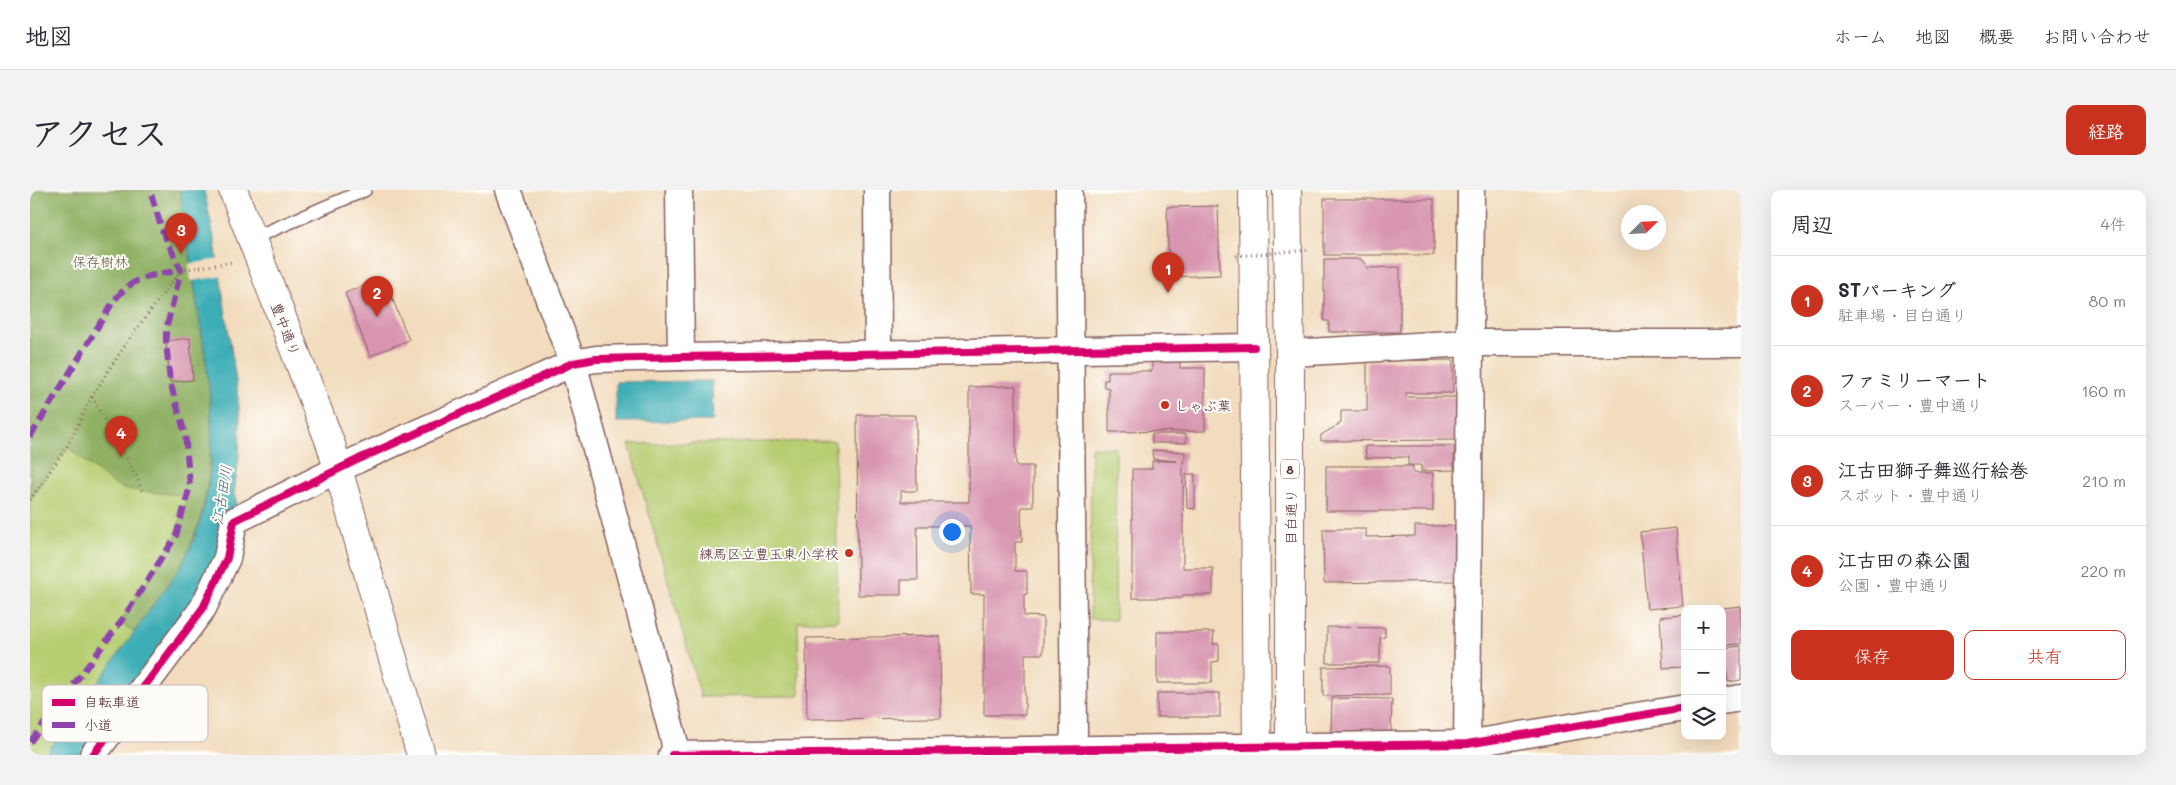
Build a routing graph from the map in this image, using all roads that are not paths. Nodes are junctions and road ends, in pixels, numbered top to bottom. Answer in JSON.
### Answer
{"nodes":[{"id":1,"x":233,"y":190,"type":"edge"},
{"id":2,"x":366,"y":190,"type":"edge"},
{"id":3,"x":508,"y":190,"type":"edge"},
{"id":4,"x":679,"y":190,"type":"edge"},
{"id":5,"x":877,"y":190,"type":"edge"},
{"id":6,"x":1069,"y":190,"type":"edge"},
{"id":7,"x":1253,"y":190,"type":"edge"},
{"id":8,"x":1287,"y":190,"type":"edge"},
{"id":9,"x":1471,"y":190,"type":"edge"},
{"id":10,"x":251,"y":239,"type":"junction"},
{"id":11,"x":1469,"y":342,"type":"junction"},
{"id":12,"x":1741,"y":343,"type":"edge"},
{"id":13,"x":1254,"y":347,"type":"junction"},
{"id":14,"x":1070,"y":350,"type":"junction"},
{"id":15,"x":1290,"y":353,"type":"junction"},
{"id":16,"x":878,"y":354,"type":"junction"},
{"id":17,"x":681,"y":357,"type":"junction"},
{"id":18,"x":573,"y":363,"type":"junction"},
{"id":19,"x":339,"y":469,"type":"junction"},
{"id":20,"x":145,"y":685,"type":"edge"},
{"id":21,"x":1741,"y":698,"type":"edge"},
{"id":22,"x":1726,"y":700,"type":"edge"},
{"id":23,"x":1681,"y":709,"type":"edge"},
{"id":24,"x":103,"y":742,"type":"edge"},
{"id":25,"x":1467,"y":750,"type":"edge"},
{"id":26,"x":1257,"y":751,"type":"edge"},
{"id":27,"x":1290,"y":751,"type":"edge"},
{"id":28,"x":1072,"y":752,"type":"edge"},
{"id":29,"x":809,"y":754,"type":"edge"},
{"id":30,"x":93,"y":755,"type":"edge"},
{"id":31,"x":422,"y":755,"type":"edge"},
{"id":32,"x":675,"y":755,"type":"edge"}],
"edges":[{"from":1,"to":10,"type":"main road","name":"豊中通り"},
{"from":2,"to":10,"type":"lane"},
{"from":3,"to":18,"type":"street"},
{"from":4,"to":17,"type":"street"},
{"from":5,"to":16,"type":"street"},
{"from":6,"to":14,"type":"street"},
{"from":7,"to":13,"type":"main road"},
{"from":8,"to":15,"type":"main road","name":"目白通り","number":"8"},
{"from":9,"to":11,"type":"street"},
{"from":10,"to":19,"type":"main road","name":"豊中通り"},
{"from":11,"to":12,"type":"street"},
{"from":11,"to":15,"type":"street"},
{"from":11,"to":25,"type":"street"},
{"from":13,"to":14,"type":"street"},
{"from":13,"to":26,"type":"main road"},
{"from":14,"to":16,"type":"street"},
{"from":14,"to":28,"type":"street"},
{"from":15,"to":27,"type":"main road","name":"目白通り","number":"8"},
{"from":16,"to":17,"type":"street"},
{"from":17,"to":18,"type":"street"},
{"from":18,"to":19,"type":"street"},
{"from":18,"to":32,"type":"street"},
{"from":19,"to":20,"type":"street"},
{"from":19,"to":31,"type":"main road","name":"豊中通り"},
{"from":21,"to":22,"type":"street"},
{"from":23,"to":25,"type":"street"},
{"from":24,"to":30,"type":"street"},
{"from":25,"to":27,"type":"street"},
{"from":26,"to":27,"type":"street"},
{"from":26,"to":28,"type":"street"},
{"from":28,"to":29,"type":"street"},
{"from":29,"to":32,"type":"street"}]}
